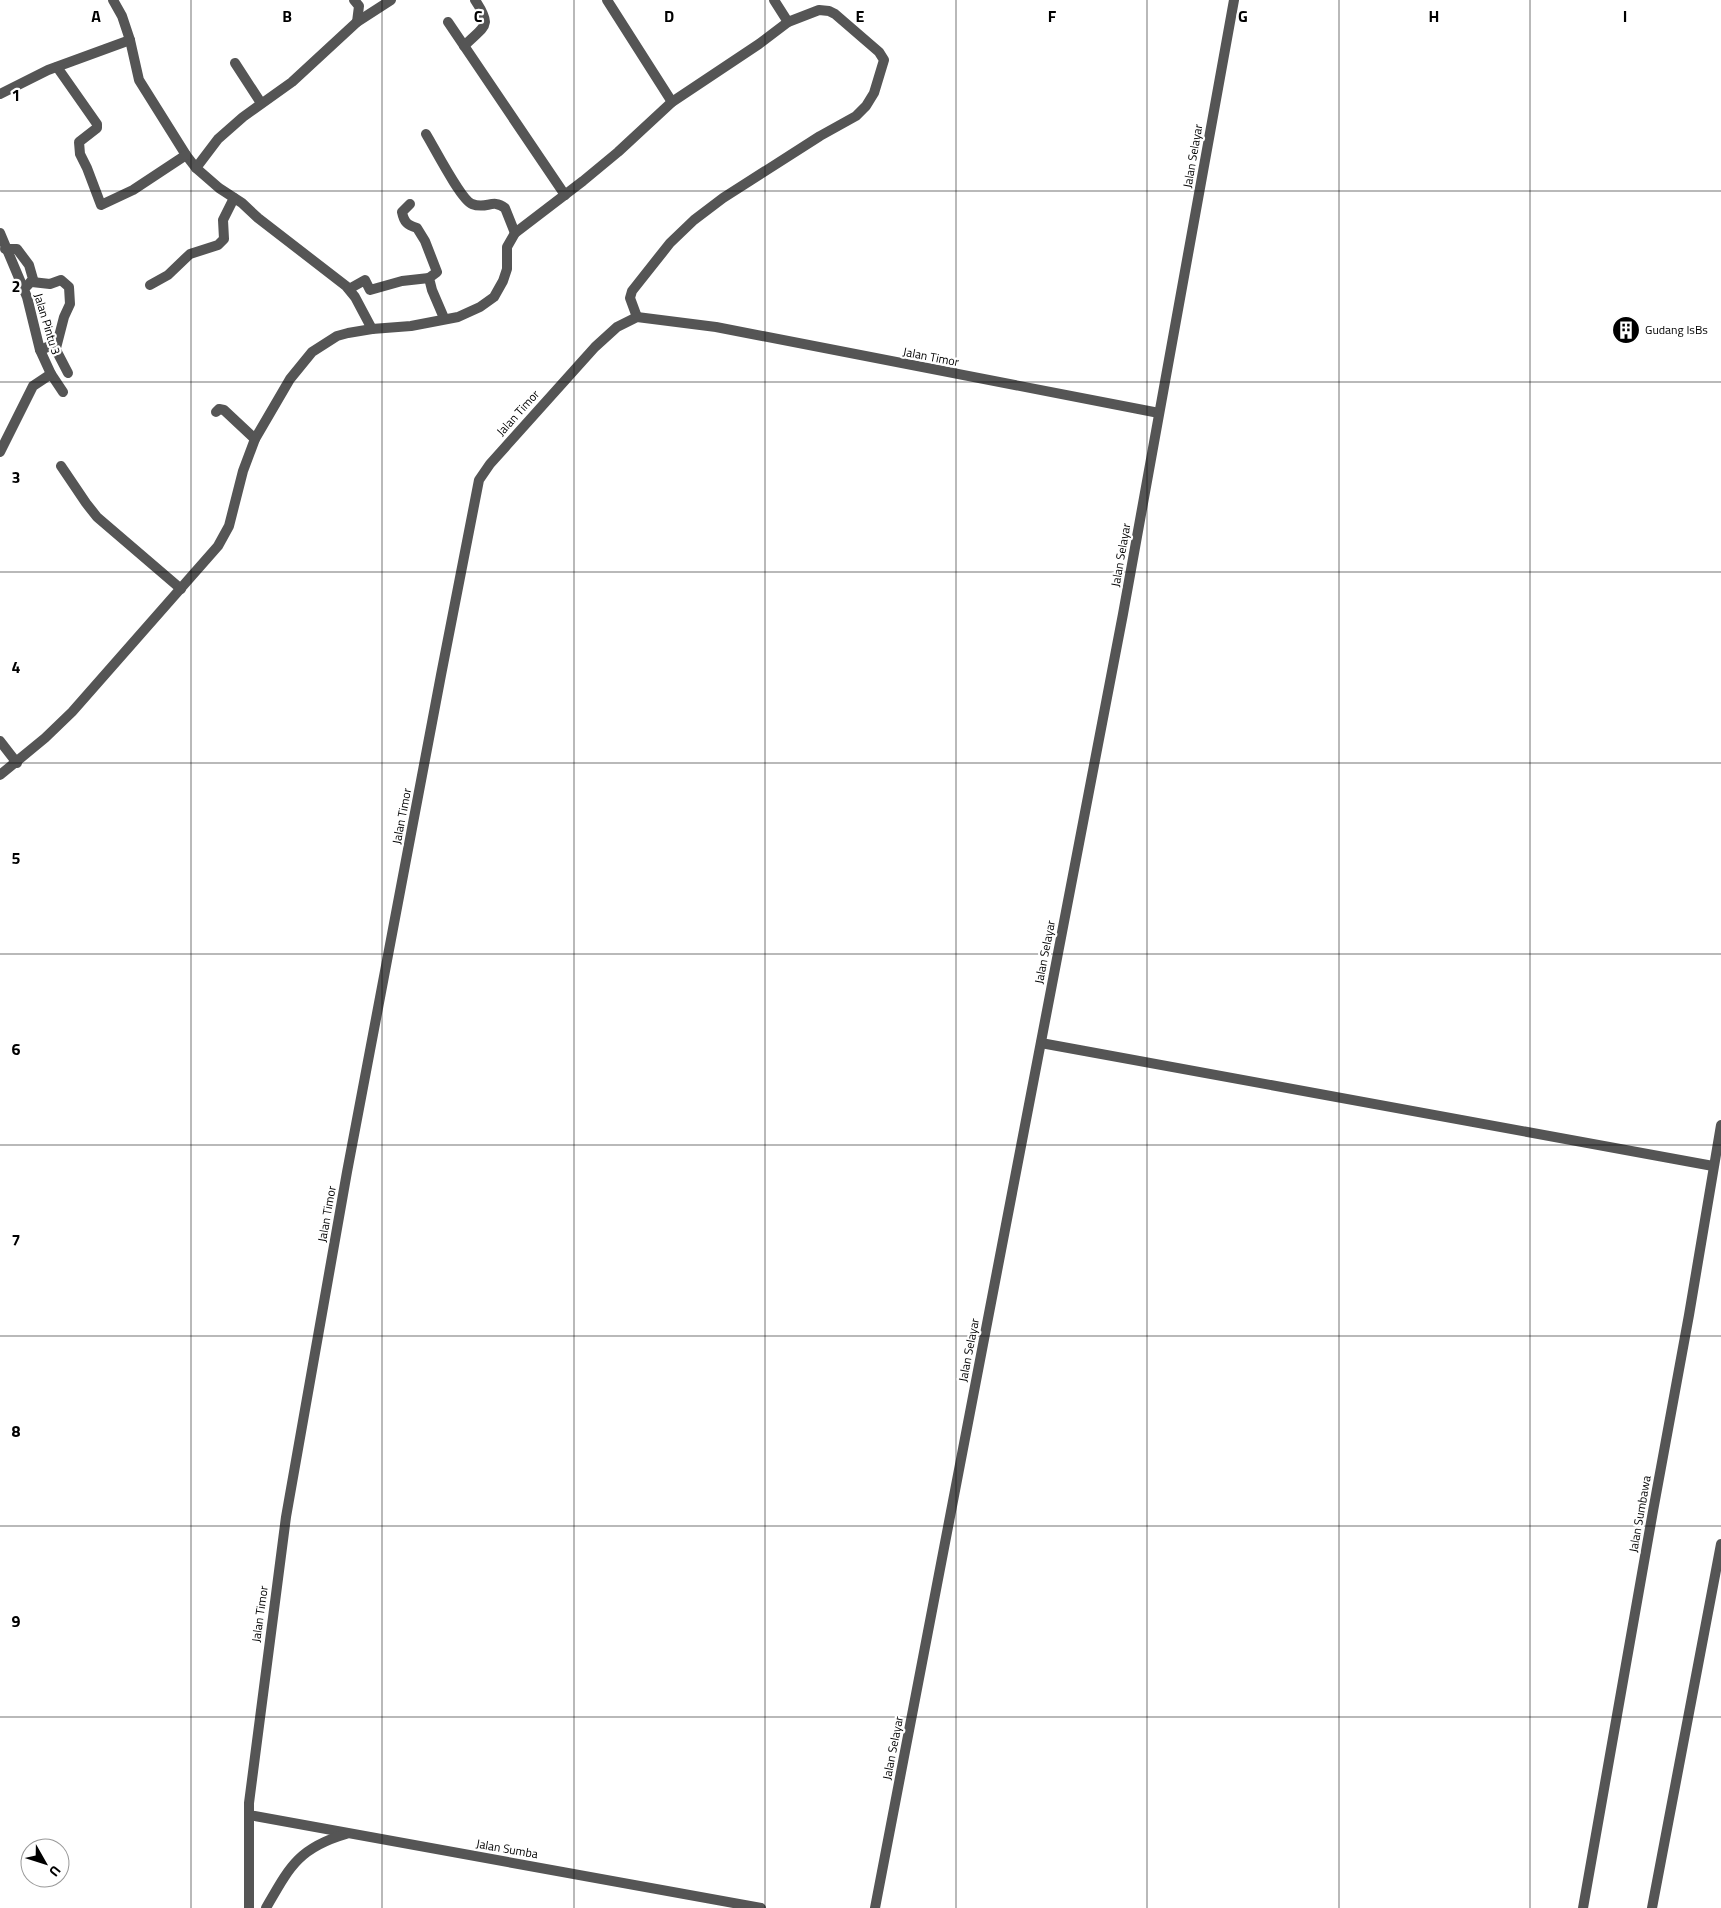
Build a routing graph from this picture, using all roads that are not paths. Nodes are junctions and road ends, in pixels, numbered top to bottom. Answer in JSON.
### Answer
{"nodes":[{"id":1,"x":113,"y":0,"type":"edge"},
{"id":2,"x":354,"y":0,"type":"edge"},
{"id":3,"x":391,"y":0,"type":"edge"},
{"id":4,"x":475,"y":0,"type":"edge"},
{"id":5,"x":607,"y":0,"type":"edge"},
{"id":6,"x":774,"y":0,"type":"edge"},
{"id":7,"x":1234,"y":0,"type":"edge"},
{"id":8,"x":357,"y":22,"type":"junction"},
{"id":9,"x":448,"y":22,"type":"dead end"},
{"id":10,"x":788,"y":22,"type":"junction"},
{"id":11,"x":130,"y":40,"type":"junction"},
{"id":12,"x":464,"y":46,"type":"junction"},
{"id":13,"x":235,"y":63,"type":"dead end"},
{"id":14,"x":57,"y":67,"type":"junction"},
{"id":15,"x":0,"y":94,"type":"edge"},
{"id":16,"x":672,"y":102,"type":"junction"},
{"id":17,"x":261,"y":103,"type":"junction"},
{"id":18,"x":426,"y":134,"type":"dead end"},
{"id":19,"x":186,"y":155,"type":"junction"},
{"id":20,"x":196,"y":168,"type":"junction"},
{"id":21,"x":565,"y":195,"type":"junction"},
{"id":22,"x":234,"y":198,"type":"junction"},
{"id":23,"x":410,"y":204,"type":"dead end"},
{"id":24,"x":0,"y":233,"type":"edge"},
{"id":25,"x":515,"y":233,"type":"junction"},
{"id":26,"x":5,"y":248,"type":"junction"},
{"id":27,"x":429,"y":278,"type":"junction"},
{"id":28,"x":150,"y":285,"type":"dead end"},
{"id":29,"x":28,"y":286,"type":"junction"},
{"id":30,"x":349,"y":289,"type":"junction"},
{"id":31,"x":637,"y":316,"type":"junction"},
{"id":32,"x":444,"y":318,"type":"junction"},
{"id":33,"x":372,"y":329,"type":"junction"},
{"id":34,"x":56,"y":348,"type":"junction"},
{"id":35,"x":40,"y":350,"type":"junction"},
{"id":36,"x":68,"y":373,"type":"dead end"},
{"id":37,"x":51,"y":374,"type":"junction"},
{"id":38,"x":63,"y":392,"type":"dead end"},
{"id":39,"x":216,"y":412,"type":"dead end"},
{"id":40,"x":1159,"y":413,"type":"junction"},
{"id":41,"x":255,"y":439,"type":"junction"},
{"id":42,"x":0,"y":452,"type":"edge"},
{"id":43,"x":61,"y":466,"type":"dead end"},
{"id":44,"x":181,"y":589,"type":"junction"},
{"id":45,"x":0,"y":741,"type":"edge"},
{"id":46,"x":17,"y":763,"type":"junction"},
{"id":47,"x":0,"y":775,"type":"edge"},
{"id":48,"x":1041,"y":1043,"type":"junction"},
{"id":49,"x":1721,"y":1125,"type":"edge"},
{"id":50,"x":1713,"y":1166,"type":"junction"},
{"id":51,"x":1721,"y":1544,"type":"edge"},
{"id":52,"x":249,"y":1814,"type":"junction"},
{"id":53,"x":349,"y":1833,"type":"junction"},
{"id":54,"x":249,"y":1908,"type":"edge"},
{"id":55,"x":266,"y":1908,"type":"edge"},
{"id":56,"x":761,"y":1908,"type":"edge"},
{"id":57,"x":875,"y":1908,"type":"edge"},
{"id":58,"x":1583,"y":1908,"type":"edge"},
{"id":59,"x":1652,"y":1908,"type":"edge"}],
"edges":[{"from":1,"to":11,"type":"street"},
{"from":2,"to":8,"type":"street"},
{"from":3,"to":8,"type":"street"},
{"from":4,"to":12,"type":"street"},
{"from":5,"to":16,"type":"street"},
{"from":6,"to":10,"type":"street"},
{"from":7,"to":40,"type":"street","name":"Jalan Selayar"},
{"from":8,"to":17,"type":"street"},
{"from":9,"to":12,"type":"street"},
{"from":10,"to":16,"type":"street"},
{"from":10,"to":31,"type":"street"},
{"from":11,"to":14,"type":"street"},
{"from":11,"to":19,"type":"street"},
{"from":12,"to":21,"type":"street"},
{"from":13,"to":17,"type":"street"},
{"from":14,"to":15,"type":"street"},
{"from":14,"to":19,"type":"street"},
{"from":16,"to":21,"type":"street"},
{"from":17,"to":20,"type":"street"},
{"from":18,"to":25,"type":"street"},
{"from":19,"to":20,"type":"street"},
{"from":20,"to":22,"type":"street"},
{"from":21,"to":25,"type":"street"},
{"from":22,"to":28,"type":"street"},
{"from":22,"to":30,"type":"street"},
{"from":23,"to":27,"type":"street"},
{"from":24,"to":26,"type":"street","name":"Jalan Pintu 3"},
{"from":25,"to":32,"type":"street"},
{"from":26,"to":29,"type":"street","name":"Jalan Pintu 3"},
{"from":26,"to":29,"type":"street"},
{"from":27,"to":30,"type":"street"},
{"from":27,"to":32,"type":"street"},
{"from":29,"to":34,"type":"street"},
{"from":29,"to":35,"type":"street","name":"Jalan Pintu 3"},
{"from":30,"to":33,"type":"street"},
{"from":31,"to":40,"type":"street","name":"Jalan Timor"},
{"from":31,"to":52,"type":"street","name":"Jalan Timor"},
{"from":32,"to":33,"type":"street"},
{"from":33,"to":41,"type":"street"},
{"from":34,"to":35,"type":"street"},
{"from":34,"to":36,"type":"street"},
{"from":35,"to":37,"type":"street","name":"Jalan Pintu 3"},
{"from":37,"to":38,"type":"street","name":"Jalan Pintu 3"},
{"from":37,"to":42,"type":"street"},
{"from":39,"to":41,"type":"street"},
{"from":40,"to":48,"type":"street","name":"Jalan Selayar"},
{"from":41,"to":44,"type":"street"},
{"from":43,"to":44,"type":"street"},
{"from":44,"to":46,"type":"street"},
{"from":45,"to":46,"type":"street"},
{"from":46,"to":47,"type":"street"},
{"from":48,"to":50,"type":"street"},
{"from":48,"to":57,"type":"street","name":"Jalan Selayar"},
{"from":49,"to":50,"type":"street","name":"Jalan Sumbawa"},
{"from":50,"to":58,"type":"street","name":"Jalan Sumbawa"},
{"from":51,"to":59,"type":"street"},
{"from":52,"to":53,"type":"street","name":"Jalan Sumba"},
{"from":52,"to":54,"type":"street","name":"Jalan Timor"},
{"from":53,"to":55,"type":"street"},
{"from":53,"to":56,"type":"street","name":"Jalan Sumba"}]}
